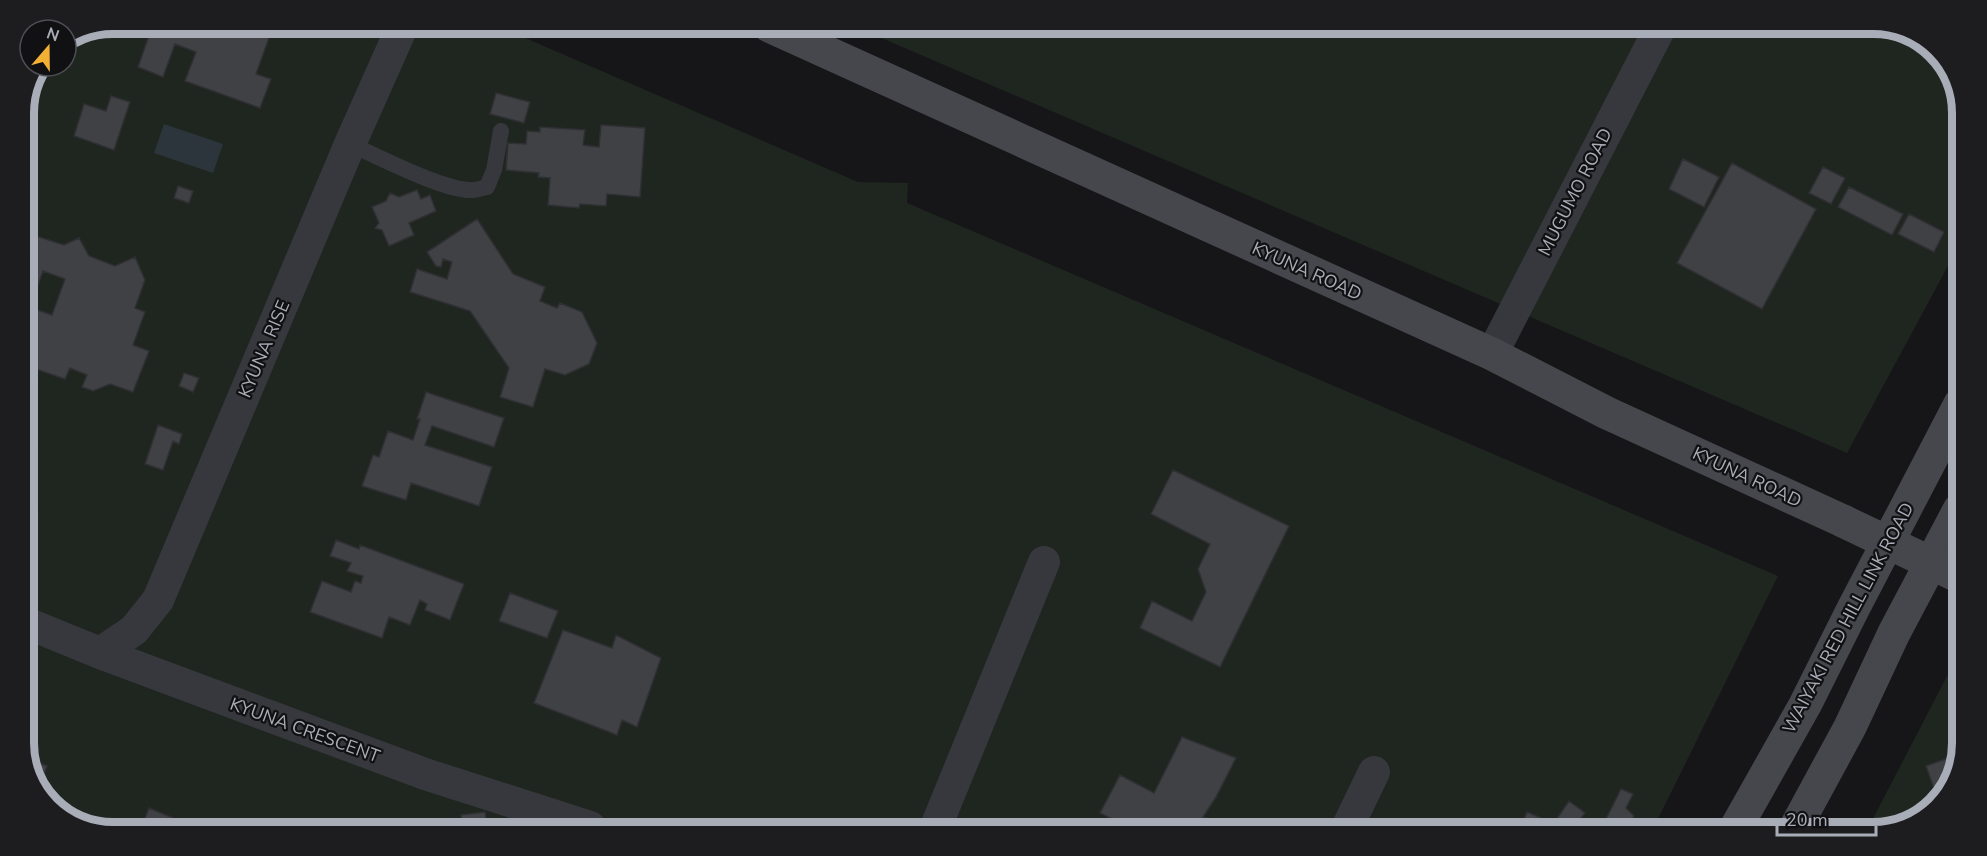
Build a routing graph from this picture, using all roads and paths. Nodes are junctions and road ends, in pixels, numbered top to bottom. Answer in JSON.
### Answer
{"nodes":[{"id":1,"x":399,"y":34,"type":"edge"},
{"id":2,"x":787,"y":34,"type":"edge"},
{"id":3,"x":1657,"y":34,"type":"edge"},
{"id":4,"x":501,"y":131,"type":"dead end"},
{"id":5,"x":350,"y":144,"type":"junction"},
{"id":6,"x":1492,"y":354,"type":"junction"},
{"id":7,"x":1952,"y":419,"type":"edge"},
{"id":8,"x":1952,"y":523,"type":"edge"},
{"id":9,"x":1044,"y":562,"type":"dead end"},
{"id":10,"x":1952,"y":573,"type":"edge"},
{"id":11,"x":35,"y":626,"type":"edge"},
{"id":12,"x":100,"y":653,"type":"junction"},
{"id":13,"x":1374,"y":772,"type":"dead end"},
{"id":14,"x":568,"y":822,"type":"edge"},
{"id":15,"x":937,"y":822,"type":"edge"},
{"id":16,"x":1350,"y":822,"type":"edge"},
{"id":17,"x":1739,"y":822,"type":"edge"},
{"id":18,"x":1798,"y":822,"type":"edge"}],
"edges":[{"from":1,"to":5,"type":"street","name":"KYUNA RISE"},
{"from":2,"to":6,"type":"main road","name":"KYUNA ROAD"},
{"from":3,"to":6,"type":"street","name":"MUGUMO ROAD"},
{"from":4,"to":5,"type":"lane"},
{"from":5,"to":12,"type":"street","name":"KYUNA RISE"},
{"from":6,"to":10,"type":"main road","name":"KYUNA ROAD","bridge":true},
{"from":7,"to":17,"type":"main road","name":"WAIYAKI RED HILL LINK ROAD"},
{"from":8,"to":18,"type":"main road"},
{"from":9,"to":15,"type":"street"},
{"from":11,"to":12,"type":"street","name":"KYUNA CRESCENT"},
{"from":12,"to":14,"type":"street","name":"KYUNA CRESCENT"},
{"from":13,"to":16,"type":"street"}]}
